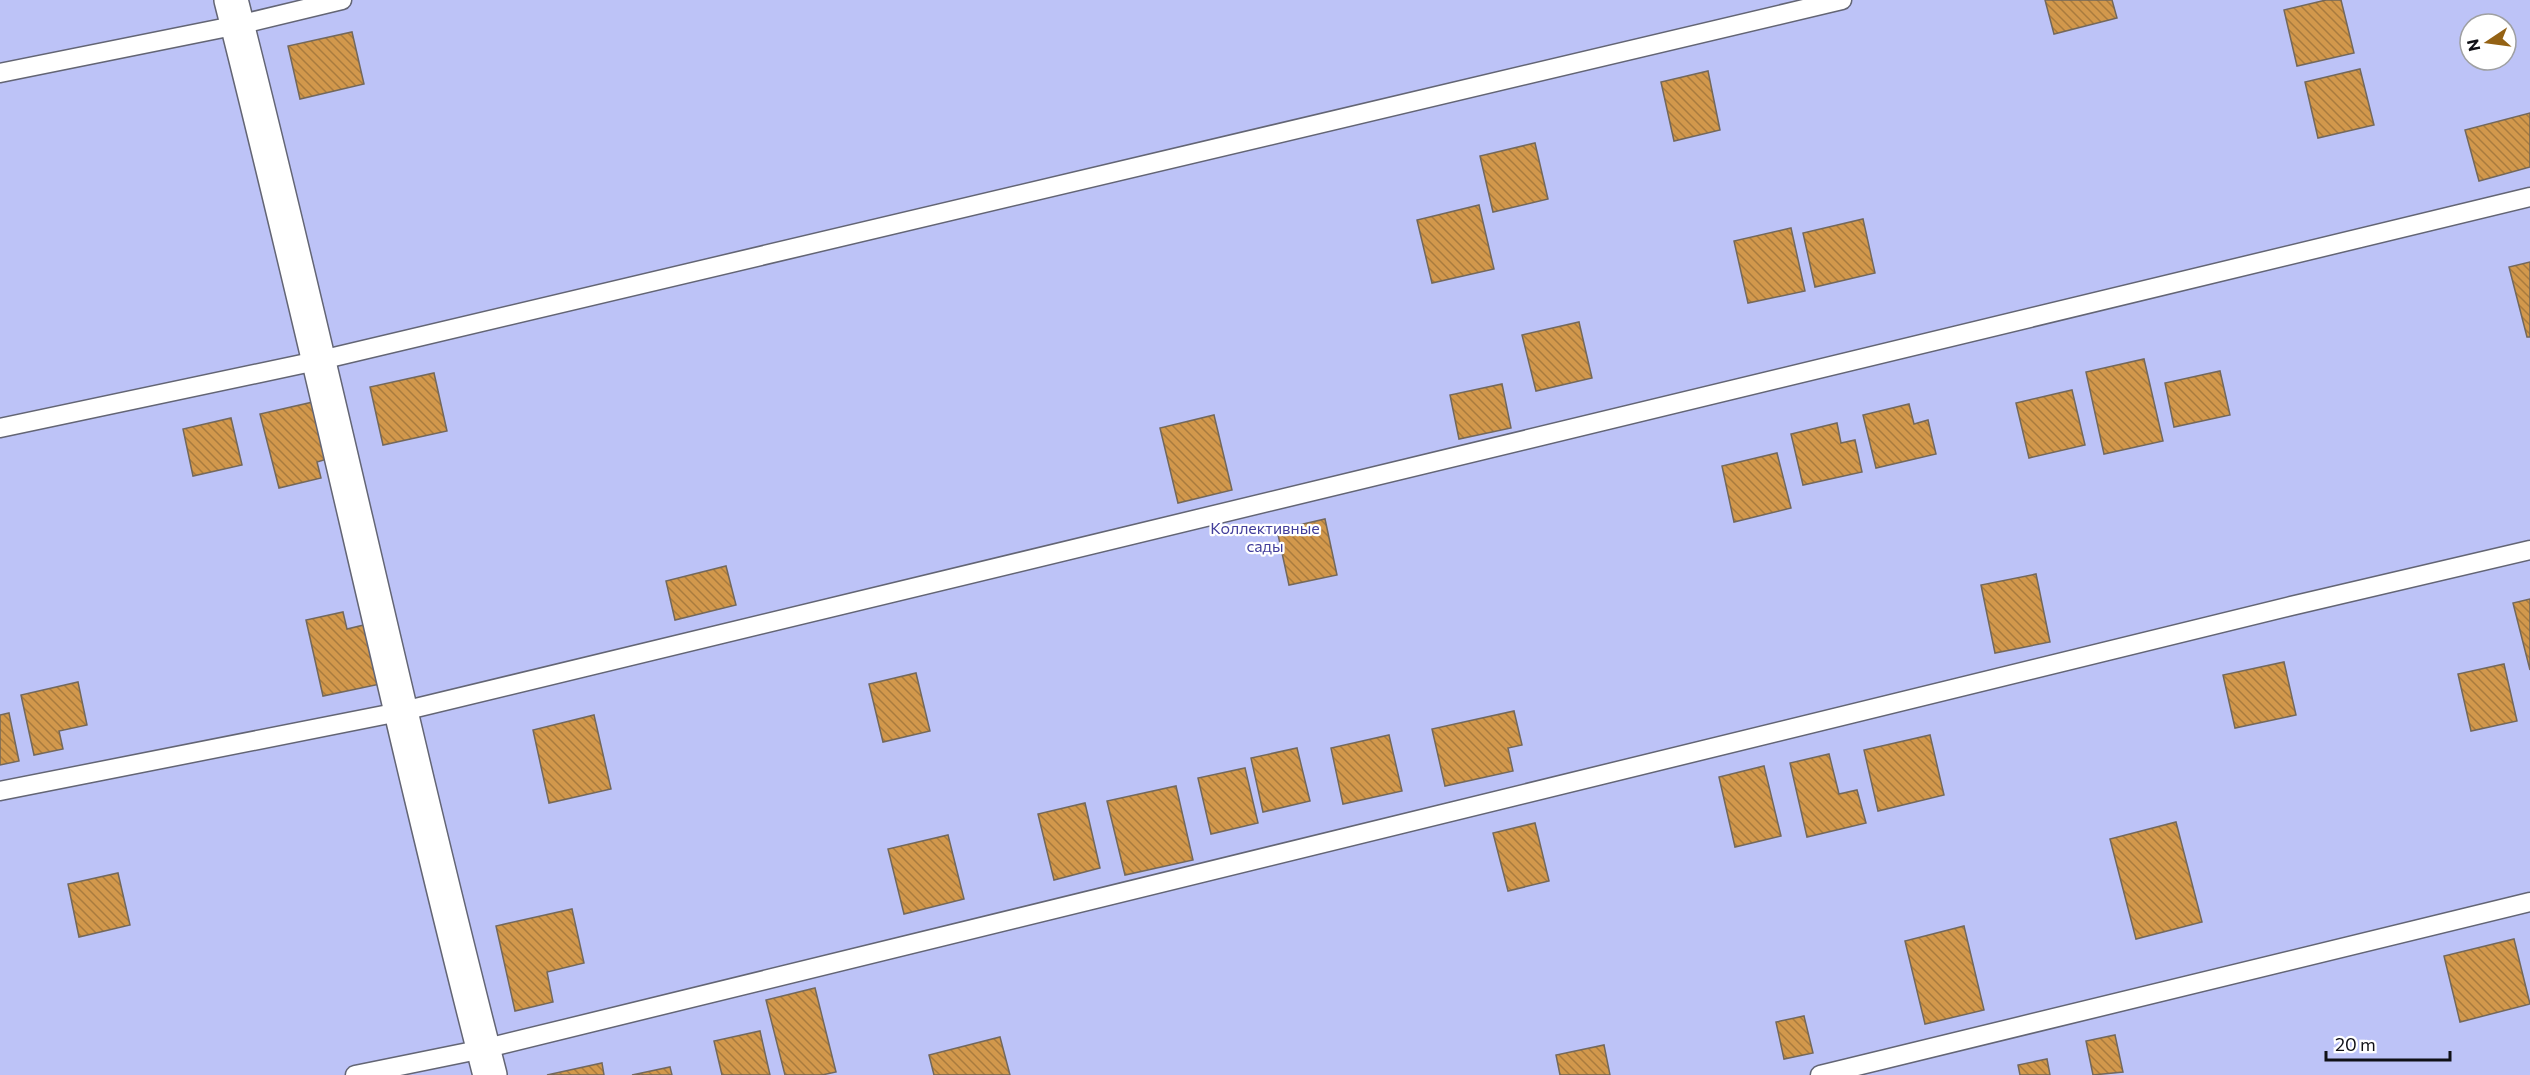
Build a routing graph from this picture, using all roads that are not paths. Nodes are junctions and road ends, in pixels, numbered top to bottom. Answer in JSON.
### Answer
{"nodes":[{"id":1,"x":342,"y":0,"type":"edge"},
{"id":2,"x":1842,"y":0,"type":"edge"},
{"id":3,"x":234,"y":12,"type":"edge"},
{"id":4,"x":0,"y":73,"type":"edge"},
{"id":5,"x":2530,"y":198,"type":"edge"},
{"id":6,"x":321,"y":360,"type":"junction"},
{"id":7,"x":0,"y":428,"type":"edge"},
{"id":8,"x":2530,"y":550,"type":"edge"},
{"id":9,"x":399,"y":712,"type":"junction"},
{"id":10,"x":0,"y":790,"type":"edge"},
{"id":11,"x":2530,"y":902,"type":"edge"},
{"id":12,"x":487,"y":1062,"type":"edge"},
{"id":13,"x":355,"y":1075,"type":"edge"},
{"id":14,"x":1820,"y":1075,"type":"edge"}],
"edges":[{"from":1,"to":3,"type":"lane"},
{"from":2,"to":6,"type":"lane"},
{"from":3,"to":4,"type":"lane"},
{"from":3,"to":6,"type":"street"},
{"from":5,"to":9,"type":"lane"},
{"from":6,"to":7,"type":"lane"},
{"from":6,"to":9,"type":"street"},
{"from":8,"to":12,"type":"lane"},
{"from":9,"to":10,"type":"lane"},
{"from":9,"to":12,"type":"street"},
{"from":11,"to":14,"type":"lane"},
{"from":12,"to":13,"type":"lane"}]}
